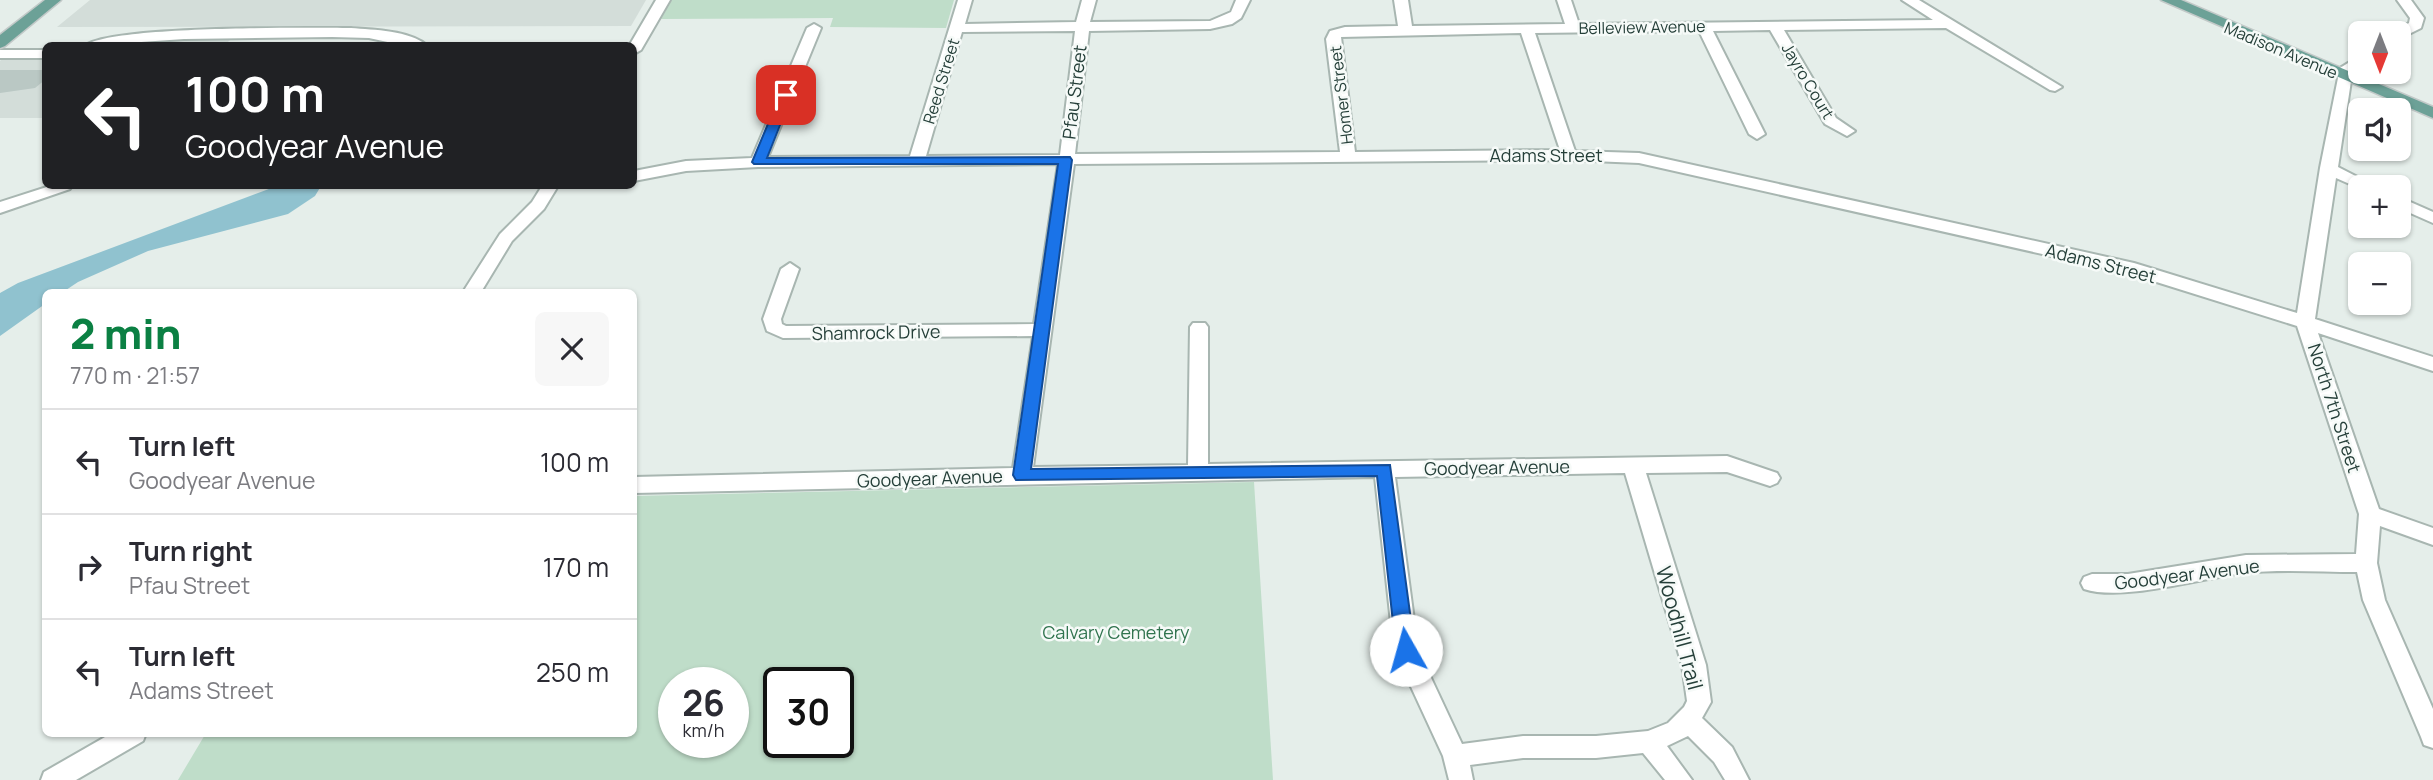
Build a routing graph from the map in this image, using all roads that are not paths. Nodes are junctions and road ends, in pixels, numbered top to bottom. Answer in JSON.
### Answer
{"nodes":[{"id":1,"x":33,"y":0,"type":"edge"},
{"id":2,"x":54,"y":0,"type":"edge"},
{"id":3,"x":663,"y":0,"type":"edge"},
{"id":4,"x":965,"y":0,"type":"edge"},
{"id":5,"x":1089,"y":0,"type":"edge"},
{"id":6,"x":1242,"y":0,"type":"edge"},
{"id":7,"x":1401,"y":0,"type":"edge"},
{"id":8,"x":1564,"y":0,"type":"edge"},
{"id":9,"x":1909,"y":0,"type":"edge"},
{"id":10,"x":2168,"y":0,"type":"edge"},
{"id":11,"x":2186,"y":0,"type":"edge"},
{"id":12,"x":2404,"y":0,"type":"edge"},
{"id":13,"x":1950,"y":24,"type":"junction"},
{"id":14,"x":0,"y":25,"type":"edge"},
{"id":15,"x":1774,"y":25,"type":"junction"},
{"id":16,"x":2416,"y":25,"type":"junction"},
{"id":17,"x":1704,"y":26,"type":"junction"},
{"id":18,"x":814,"y":27,"type":"dead end"},
{"id":19,"x":1082,"y":27,"type":"junction"},
{"id":20,"x":1573,"y":27,"type":"junction"},
{"id":21,"x":2412,"y":27,"type":"edge"},
{"id":22,"x":957,"y":28,"type":"junction"},
{"id":23,"x":1527,"y":29,"type":"junction"},
{"id":24,"x":2433,"y":29,"type":"edge"},
{"id":25,"x":1406,"y":30,"type":"junction"},
{"id":26,"x":1335,"y":34,"type":"joint"},
{"id":27,"x":366,"y":40,"type":"edge"},
{"id":28,"x":112,"y":42,"type":"edge"},
{"id":29,"x":411,"y":42,"type":"edge"},
{"id":30,"x":0,"y":43,"type":"edge"},
{"id":31,"x":637,"y":45,"type":"edge"},
{"id":32,"x":0,"y":54,"type":"edge"},
{"id":33,"x":42,"y":54,"type":"edge"},
{"id":34,"x":2348,"y":67,"type":"edge"},
{"id":35,"x":2348,"y":67,"type":"edge"},
{"id":36,"x":2348,"y":81,"type":"edge"},
{"id":37,"x":2380,"y":84,"type":"edge"},
{"id":38,"x":2388,"y":84,"type":"edge"},
{"id":39,"x":2055,"y":87,"type":"dead end"},
{"id":40,"x":2433,"y":103,"type":"edge"},
{"id":41,"x":2433,"y":113,"type":"edge"},
{"id":42,"x":1847,"y":131,"type":"dead end"},
{"id":43,"x":1757,"y":134,"type":"dead end"},
{"id":44,"x":1569,"y":155,"type":"junction"},
{"id":45,"x":1348,"y":156,"type":"junction"},
{"id":46,"x":1065,"y":160,"type":"junction"},
{"id":47,"x":916,"y":161,"type":"junction"},
{"id":48,"x":758,"y":162,"type":"junction"},
{"id":49,"x":2328,"y":168,"type":"junction"},
{"id":50,"x":637,"y":175,"type":"edge"},
{"id":51,"x":2348,"y":177,"type":"edge"},
{"id":52,"x":55,"y":189,"type":"edge"},
{"id":53,"x":548,"y":189,"type":"edge"},
{"id":54,"x":0,"y":208,"type":"edge"},
{"id":55,"x":2411,"y":208,"type":"edge"},
{"id":56,"x":2433,"y":218,"type":"edge"},
{"id":57,"x":790,"y":269,"type":"dead end"},
{"id":58,"x":474,"y":289,"type":"edge"},
{"id":59,"x":2305,"y":322,"type":"junction"},
{"id":60,"x":1199,"y":327,"type":"dead end"},
{"id":61,"x":1041,"y":330,"type":"junction"},
{"id":62,"x":2433,"y":364,"type":"edge"},
{"id":63,"x":1633,"y":465,"type":"junction"},
{"id":64,"x":1384,"y":469,"type":"junction"},
{"id":65,"x":1198,"y":472,"type":"junction"},
{"id":66,"x":1022,"y":475,"type":"junction"},
{"id":67,"x":1770,"y":478,"type":"dead end"},
{"id":68,"x":637,"y":485,"type":"edge"},
{"id":69,"x":2370,"y":514,"type":"junction"},
{"id":70,"x":2433,"y":537,"type":"edge"},
{"id":71,"x":2366,"y":563,"type":"junction"},
{"id":72,"x":2092,"y":583,"type":"dead end"},
{"id":73,"x":1687,"y":719,"type":"junction"},
{"id":74,"x":2433,"y":736,"type":"edge"},
{"id":75,"x":127,"y":737,"type":"edge"},
{"id":76,"x":1649,"y":742,"type":"junction"},
{"id":77,"x":1455,"y":756,"type":"junction"},
{"id":78,"x":53,"y":780,"type":"edge"},
{"id":79,"x":1461,"y":780,"type":"edge"},
{"id":80,"x":1680,"y":780,"type":"edge"},
{"id":81,"x":1737,"y":780,"type":"edge"}],
"edges":[{"from":1,"to":14,"type":"main road"},
{"from":2,"to":30,"type":"main road"},
{"from":3,"to":31,"type":"street"},
{"from":4,"to":22,"type":"street","name":"Reed Street"},
{"from":5,"to":19,"type":"street","name":"Pfau Street"},
{"from":6,"to":19,"type":"street"},
{"from":7,"to":25,"type":"street"},
{"from":8,"to":20,"type":"street"},
{"from":9,"to":13,"type":"street"},
{"from":10,"to":34,"type":"main road","name":"Madison Avenue"},
{"from":11,"to":35,"type":"main road","name":"Madison Avenue"},
{"from":12,"to":16,"type":"street"},
{"from":13,"to":15,"type":"street","name":"Belleview Avenue"},
{"from":13,"to":39,"type":"street"},
{"from":15,"to":17,"type":"street","name":"Belleview Avenue"},
{"from":15,"to":42,"type":"street","name":"Jayro Court"},
{"from":16,"to":21,"type":"street"},
{"from":16,"to":24,"type":"street"},
{"from":17,"to":20,"type":"street","name":"Belleview Avenue"},
{"from":17,"to":43,"type":"street"},
{"from":18,"to":48,"type":"street"},
{"from":19,"to":22,"type":"street"},
{"from":19,"to":46,"type":"street","name":"Pfau Street"},
{"from":20,"to":23,"type":"street","name":"Belleview Avenue"},
{"from":22,"to":47,"type":"street","name":"Reed Street"},
{"from":23,"to":25,"type":"street","name":"Belleview Avenue"},
{"from":23,"to":44,"type":"street"},
{"from":25,"to":26,"type":"street","name":"Belleview Avenue"},
{"from":26,"to":45,"type":"street","name":"Homer Street"},
{"from":27,"to":28,"type":"street"},
{"from":27,"to":29,"type":"street"},
{"from":32,"to":33,"type":"street"},
{"from":36,"to":49,"type":"street","name":"North 7th Street"},
{"from":37,"to":41,"type":"main road","name":"Madison Avenue"},
{"from":38,"to":40,"type":"main road","name":"Madison Avenue"},
{"from":44,"to":45,"type":"street","name":"Adams Street"},
{"from":44,"to":59,"type":"street","name":"Adams Street"},
{"from":45,"to":46,"type":"street","name":"Adams Street"},
{"from":46,"to":47,"type":"street","name":"Adams Street"},
{"from":46,"to":61,"type":"street","name":"Pfau Street"},
{"from":47,"to":48,"type":"street","name":"Adams Street"},
{"from":48,"to":50,"type":"street","name":"Adams Street"},
{"from":49,"to":51,"type":"street"},
{"from":49,"to":59,"type":"street","name":"North 7th Street"},
{"from":52,"to":54,"type":"street"},
{"from":53,"to":58,"type":"street"},
{"from":55,"to":56,"type":"street"},
{"from":57,"to":61,"type":"street","name":"Shamrock Drive"},
{"from":59,"to":62,"type":"street","name":"Adams Street"},
{"from":59,"to":69,"type":"street","name":"North 7th Street"},
{"from":60,"to":65,"type":"street"},
{"from":61,"to":66,"type":"street","name":"Pfau Street"},
{"from":63,"to":64,"type":"street","name":"Goodyear Avenue"},
{"from":63,"to":67,"type":"street","name":"Goodyear Avenue"},
{"from":63,"to":73,"type":"street","name":"Woodhill Trail"},
{"from":64,"to":65,"type":"street","name":"Goodyear Avenue"},
{"from":64,"to":77,"type":"street"},
{"from":65,"to":66,"type":"street","name":"Goodyear Avenue"},
{"from":66,"to":68,"type":"street","name":"Goodyear Avenue"},
{"from":69,"to":70,"type":"street"},
{"from":69,"to":71,"type":"street","name":"North 7th Street"},
{"from":71,"to":72,"type":"street","name":"Goodyear Avenue"},
{"from":71,"to":74,"type":"street","name":"North 7th Street"},
{"from":73,"to":76,"type":"street"},
{"from":73,"to":81,"type":"street"},
{"from":75,"to":78,"type":"street"},
{"from":76,"to":77,"type":"street"},
{"from":76,"to":80,"type":"street"},
{"from":77,"to":79,"type":"street"}]}
